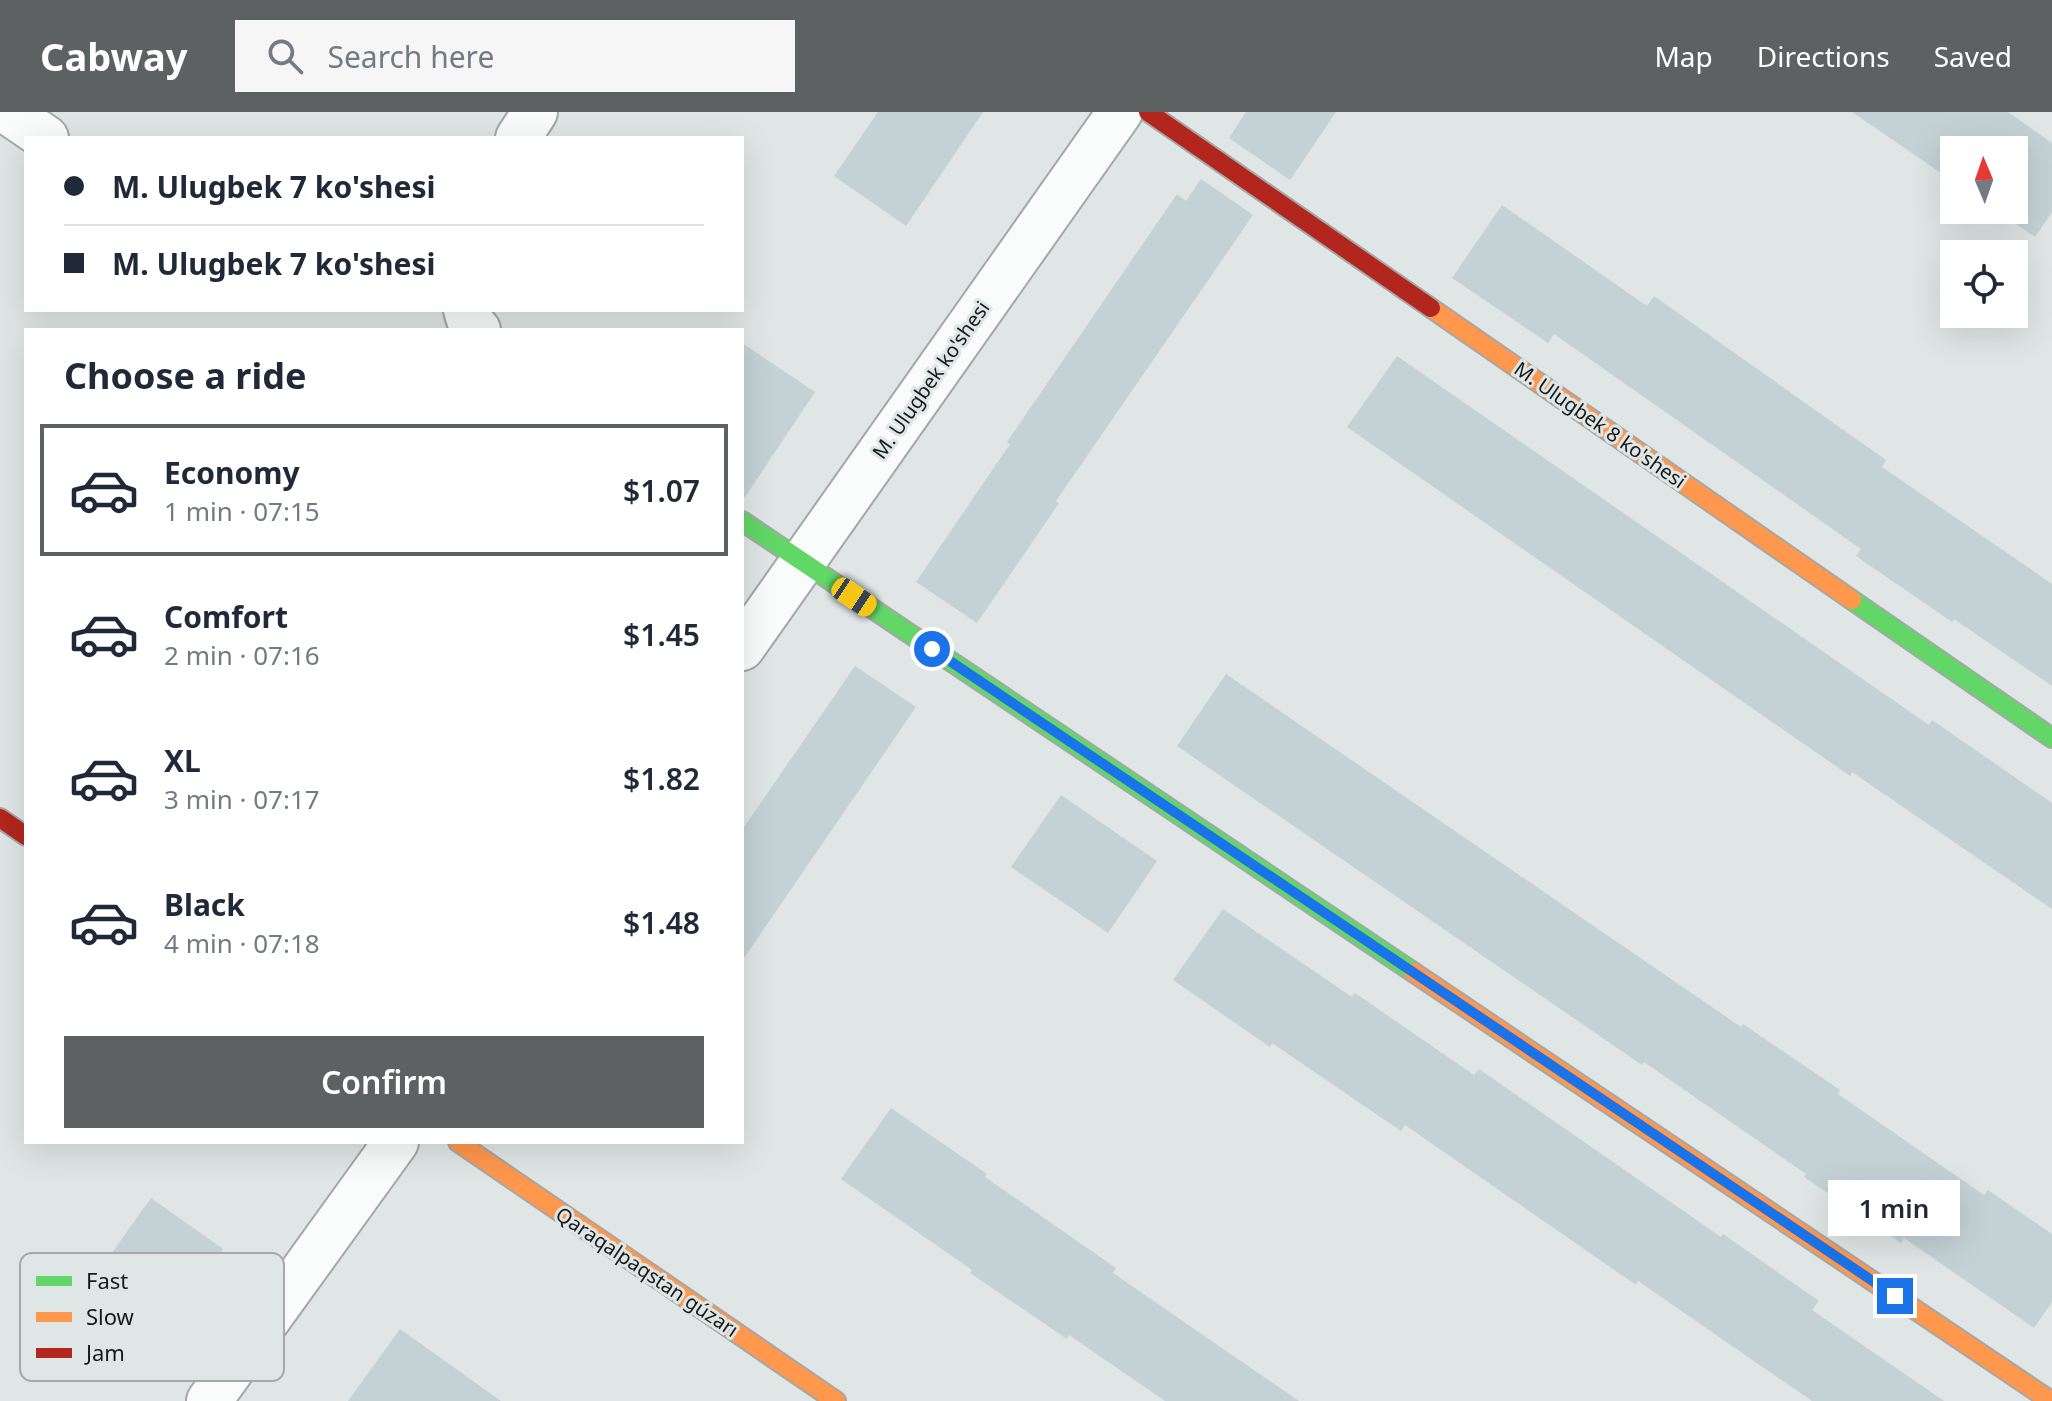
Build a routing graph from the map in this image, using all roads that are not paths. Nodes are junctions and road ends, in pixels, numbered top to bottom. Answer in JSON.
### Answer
{"nodes":[{"id":1,"x":8,"y":112,"type":"edge"},
{"id":2,"x":535,"y":112,"type":"edge"},
{"id":3,"x":1120,"y":112,"type":"edge"},
{"id":4,"x":1148,"y":112,"type":"edge"},
{"id":5,"x":43,"y":136,"type":"edge"},
{"id":6,"x":519,"y":136,"type":"edge"},
{"id":7,"x":744,"y":522,"type":"edge"},
{"id":8,"x":802,"y":562,"type":"junction"},
{"id":9,"x":744,"y":645,"type":"edge"},
{"id":10,"x":2052,"y":738,"type":"edge"},
{"id":11,"x":0,"y":818,"type":"edge"},
{"id":12,"x":24,"y":835,"type":"edge"},
{"id":13,"x":395,"y":1144,"type":"edge"},
{"id":14,"x":461,"y":1144,"type":"edge"},
{"id":15,"x":284,"y":1297,"type":"edge"},
{"id":16,"x":223,"y":1381,"type":"edge"},
{"id":17,"x":209,"y":1401,"type":"edge"},
{"id":18,"x":836,"y":1401,"type":"edge"},
{"id":19,"x":2051,"y":1401,"type":"edge"}],
"edges":[{"from":1,"to":5,"type":"street"},
{"from":2,"to":6,"type":"street"},
{"from":3,"to":8,"type":"street","name":"M. Ulugbek ko'shesi"},
{"from":4,"to":10,"type":"street","name":"M. Ulugbek 8 ko'shesi"},
{"from":7,"to":8,"type":"street"},
{"from":8,"to":9,"type":"street","name":"M. Ulugbek ko'shesi"},
{"from":8,"to":19,"type":"street"},
{"from":11,"to":12,"type":"street"},
{"from":13,"to":15,"type":"street"},
{"from":14,"to":18,"type":"street","name":"Qaraqalpaqstan gúzarı"},
{"from":16,"to":17,"type":"street"}]}
